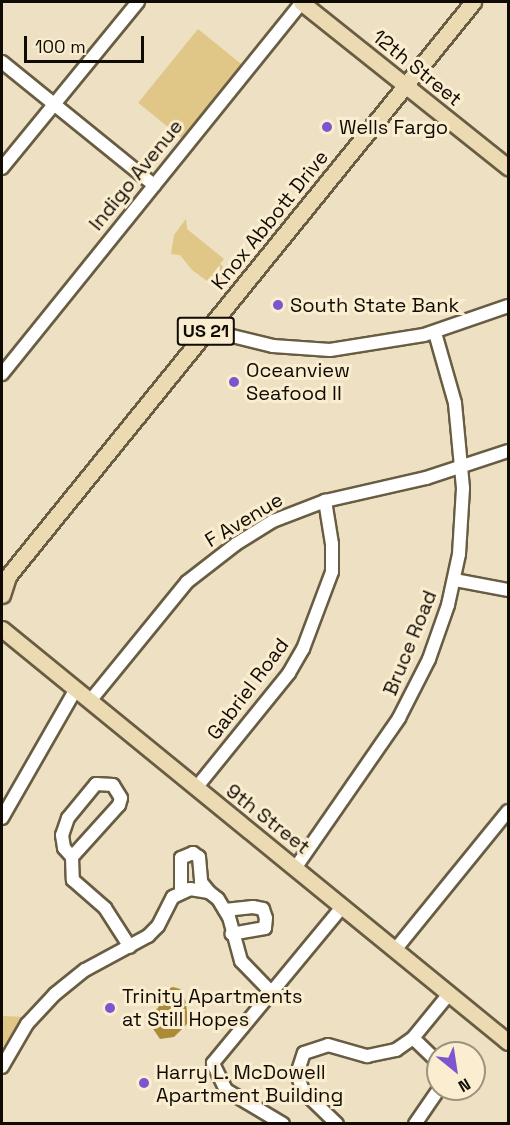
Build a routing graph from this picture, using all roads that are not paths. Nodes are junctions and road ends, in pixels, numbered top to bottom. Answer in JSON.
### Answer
{"nodes":[{"id":1,"x":138,"y":2,"type":"edge"},
{"id":2,"x":301,"y":2,"type":"edge"},
{"id":3,"x":473,"y":2,"type":"edge"},
{"id":4,"x":2,"y":62,"type":"edge"},
{"id":5,"x":405,"y":86,"type":"junction"},
{"id":6,"x":56,"y":104,"type":"junction"},
{"id":7,"x":508,"y":167,"type":"edge"},
{"id":8,"x":2,"y":168,"type":"edge"},
{"id":9,"x":154,"y":185,"type":"junction"},
{"id":10,"x":508,"y":306,"type":"edge"},
{"id":11,"x":212,"y":324,"type":"junction"},
{"id":12,"x":435,"y":333,"type":"junction"},
{"id":13,"x":2,"y":372,"type":"edge"},
{"id":14,"x":508,"y":452,"type":"edge"},
{"id":15,"x":461,"y":467,"type":"junction"},
{"id":16,"x":325,"y":501,"type":"junction"},
{"id":17,"x":5,"y":578,"type":"edge"},
{"id":18,"x":454,"y":580,"type":"junction"},
{"id":19,"x":508,"y":590,"type":"edge"},
{"id":20,"x":2,"y":595,"type":"edge"},
{"id":21,"x":2,"y":629,"type":"edge"},
{"id":22,"x":76,"y":689,"type":"junction"},
{"id":23,"x":90,"y":701,"type":"junction"},
{"id":24,"x":196,"y":789,"type":"junction"},
{"id":25,"x":508,"y":811,"type":"edge"},
{"id":26,"x":2,"y":818,"type":"edge"},
{"id":27,"x":72,"y":857,"type":"junction"},
{"id":28,"x":296,"y":867,"type":"junction"},
{"id":29,"x":181,"y":891,"type":"junction"},
{"id":30,"x":209,"y":892,"type":"junction"},
{"id":31,"x":342,"y":907,"type":"junction"},
{"id":32,"x":225,"y":910,"type":"junction"},
{"id":33,"x":232,"y":934,"type":"junction"},
{"id":34,"x":130,"y":947,"type":"junction"},
{"id":35,"x":395,"y":950,"type":"junction"},
{"id":36,"x":271,"y":992,"type":"junction"},
{"id":37,"x":449,"y":994,"type":"junction"},
{"id":38,"x":506,"y":1035,"type":"edge"},
{"id":39,"x":412,"y":1038,"type":"junction"},
{"id":40,"x":426,"y":1051,"type":"edge"},
{"id":41,"x":2,"y":1067,"type":"edge"},
{"id":42,"x":431,"y":1101,"type":"edge"},
{"id":43,"x":284,"y":1124,"type":"edge"},
{"id":44,"x":337,"y":1124,"type":"edge"},
{"id":45,"x":415,"y":1124,"type":"edge"}],
"edges":[{"from":1,"to":6,"type":"street"},
{"from":2,"to":5,"type":"main road","name":"12th Street"},
{"from":2,"to":9,"type":"street","name":"Indigo Avenue"},
{"from":3,"to":5,"type":"main road","name":"Knox Abbott Drive","number":"US 21"},
{"from":4,"to":6,"type":"street"},
{"from":5,"to":7,"type":"main road","name":"12th Street"},
{"from":5,"to":11,"type":"main road","name":"Knox Abbott Drive","number":"US 21"},
{"from":6,"to":8,"type":"street"},
{"from":6,"to":9,"type":"street"},
{"from":9,"to":13,"type":"street","name":"Indigo Avenue"},
{"from":10,"to":12,"type":"street"},
{"from":11,"to":12,"type":"street"},
{"from":11,"to":17,"type":"main road","name":"Knox Abbott Drive","number":"US 21"},
{"from":12,"to":15,"type":"street","name":"Bruce Road"},
{"from":14,"to":15,"type":"street","name":"F Avenue"},
{"from":15,"to":16,"type":"street","name":"F Avenue"},
{"from":15,"to":18,"type":"street","name":"Bruce Road"},
{"from":16,"to":23,"type":"street","name":"F Avenue"},
{"from":16,"to":24,"type":"street","name":"Gabriel Road"},
{"from":17,"to":20,"type":"main road","name":"Knox Abbott Drive","number":"US 21"},
{"from":18,"to":19,"type":"street"},
{"from":18,"to":28,"type":"street","name":"Bruce Road"},
{"from":21,"to":22,"type":"main road","name":"9th Street"},
{"from":22,"to":23,"type":"main road","name":"9th Street"},
{"from":22,"to":26,"type":"street"},
{"from":23,"to":24,"type":"main road","name":"9th Street"},
{"from":24,"to":28,"type":"main road","name":"9th Street"},
{"from":25,"to":35,"type":"street"},
{"from":27,"to":27,"type":"street"},
{"from":27,"to":34,"type":"street"},
{"from":28,"to":31,"type":"main road","name":"9th Street"},
{"from":29,"to":30,"type":"street"},
{"from":29,"to":30,"type":"street"},
{"from":29,"to":34,"type":"street"},
{"from":30,"to":32,"type":"street"},
{"from":31,"to":35,"type":"main road","name":"9th Street"},
{"from":31,"to":36,"type":"street"},
{"from":32,"to":33,"type":"street"},
{"from":32,"to":33,"type":"street"},
{"from":33,"to":36,"type":"street"},
{"from":34,"to":41,"type":"street"},
{"from":35,"to":37,"type":"main road","name":"9th Street"},
{"from":36,"to":43,"type":"street"},
{"from":37,"to":38,"type":"main road","name":"9th Street"},
{"from":37,"to":39,"type":"street"},
{"from":39,"to":40,"type":"street"},
{"from":39,"to":44,"type":"street"},
{"from":42,"to":45,"type":"street"}]}
